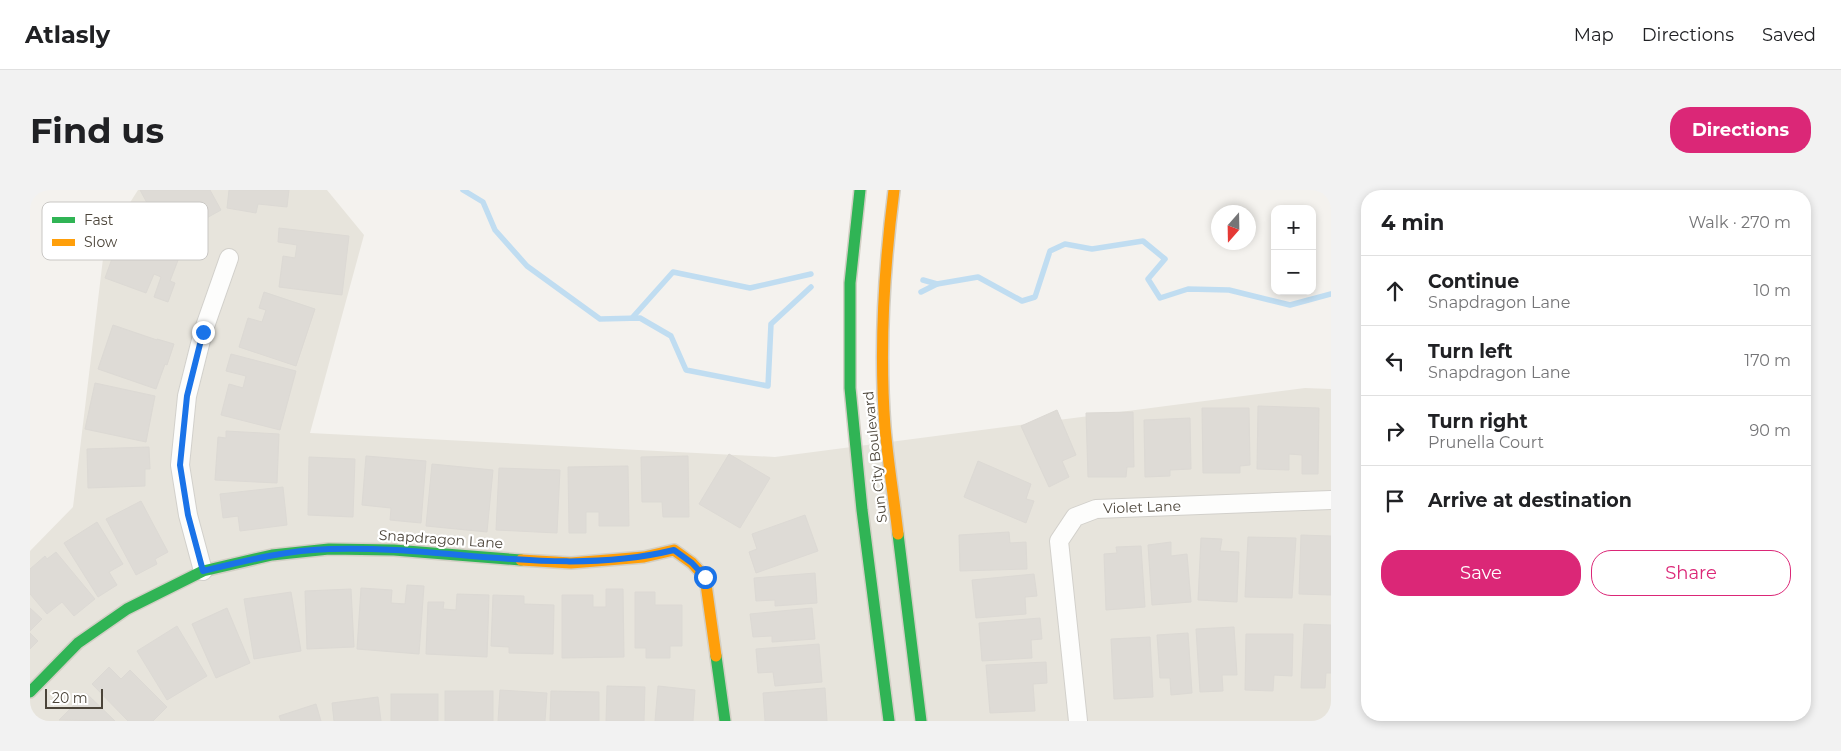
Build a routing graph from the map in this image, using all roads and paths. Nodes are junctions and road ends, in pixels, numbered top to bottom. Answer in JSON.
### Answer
{"nodes":[{"id":1,"x":860,"y":190,"type":"edge"},
{"id":2,"x":894,"y":190,"type":"edge"},
{"id":3,"x":229,"y":258,"type":"dead end"},
{"id":4,"x":1331,"y":500,"type":"edge"},
{"id":5,"x":203,"y":571,"type":"junction"},
{"id":6,"x":30,"y":692,"type":"edge"},
{"id":7,"x":725,"y":721,"type":"edge"},
{"id":8,"x":889,"y":721,"type":"edge"},
{"id":9,"x":922,"y":721,"type":"edge"},
{"id":10,"x":1078,"y":721,"type":"edge"}],
"edges":[{"from":1,"to":8,"type":"street","name":"Sun City Boulevard"},
{"from":2,"to":9,"type":"street","name":"Sun City Boulevard"},
{"from":3,"to":5,"type":"street"},
{"from":4,"to":10,"type":"street","name":"Violet Lane"},
{"from":5,"to":6,"type":"street","name":"Snapdragon Lane"},
{"from":5,"to":7,"type":"street","name":"Snapdragon Lane"}]}
